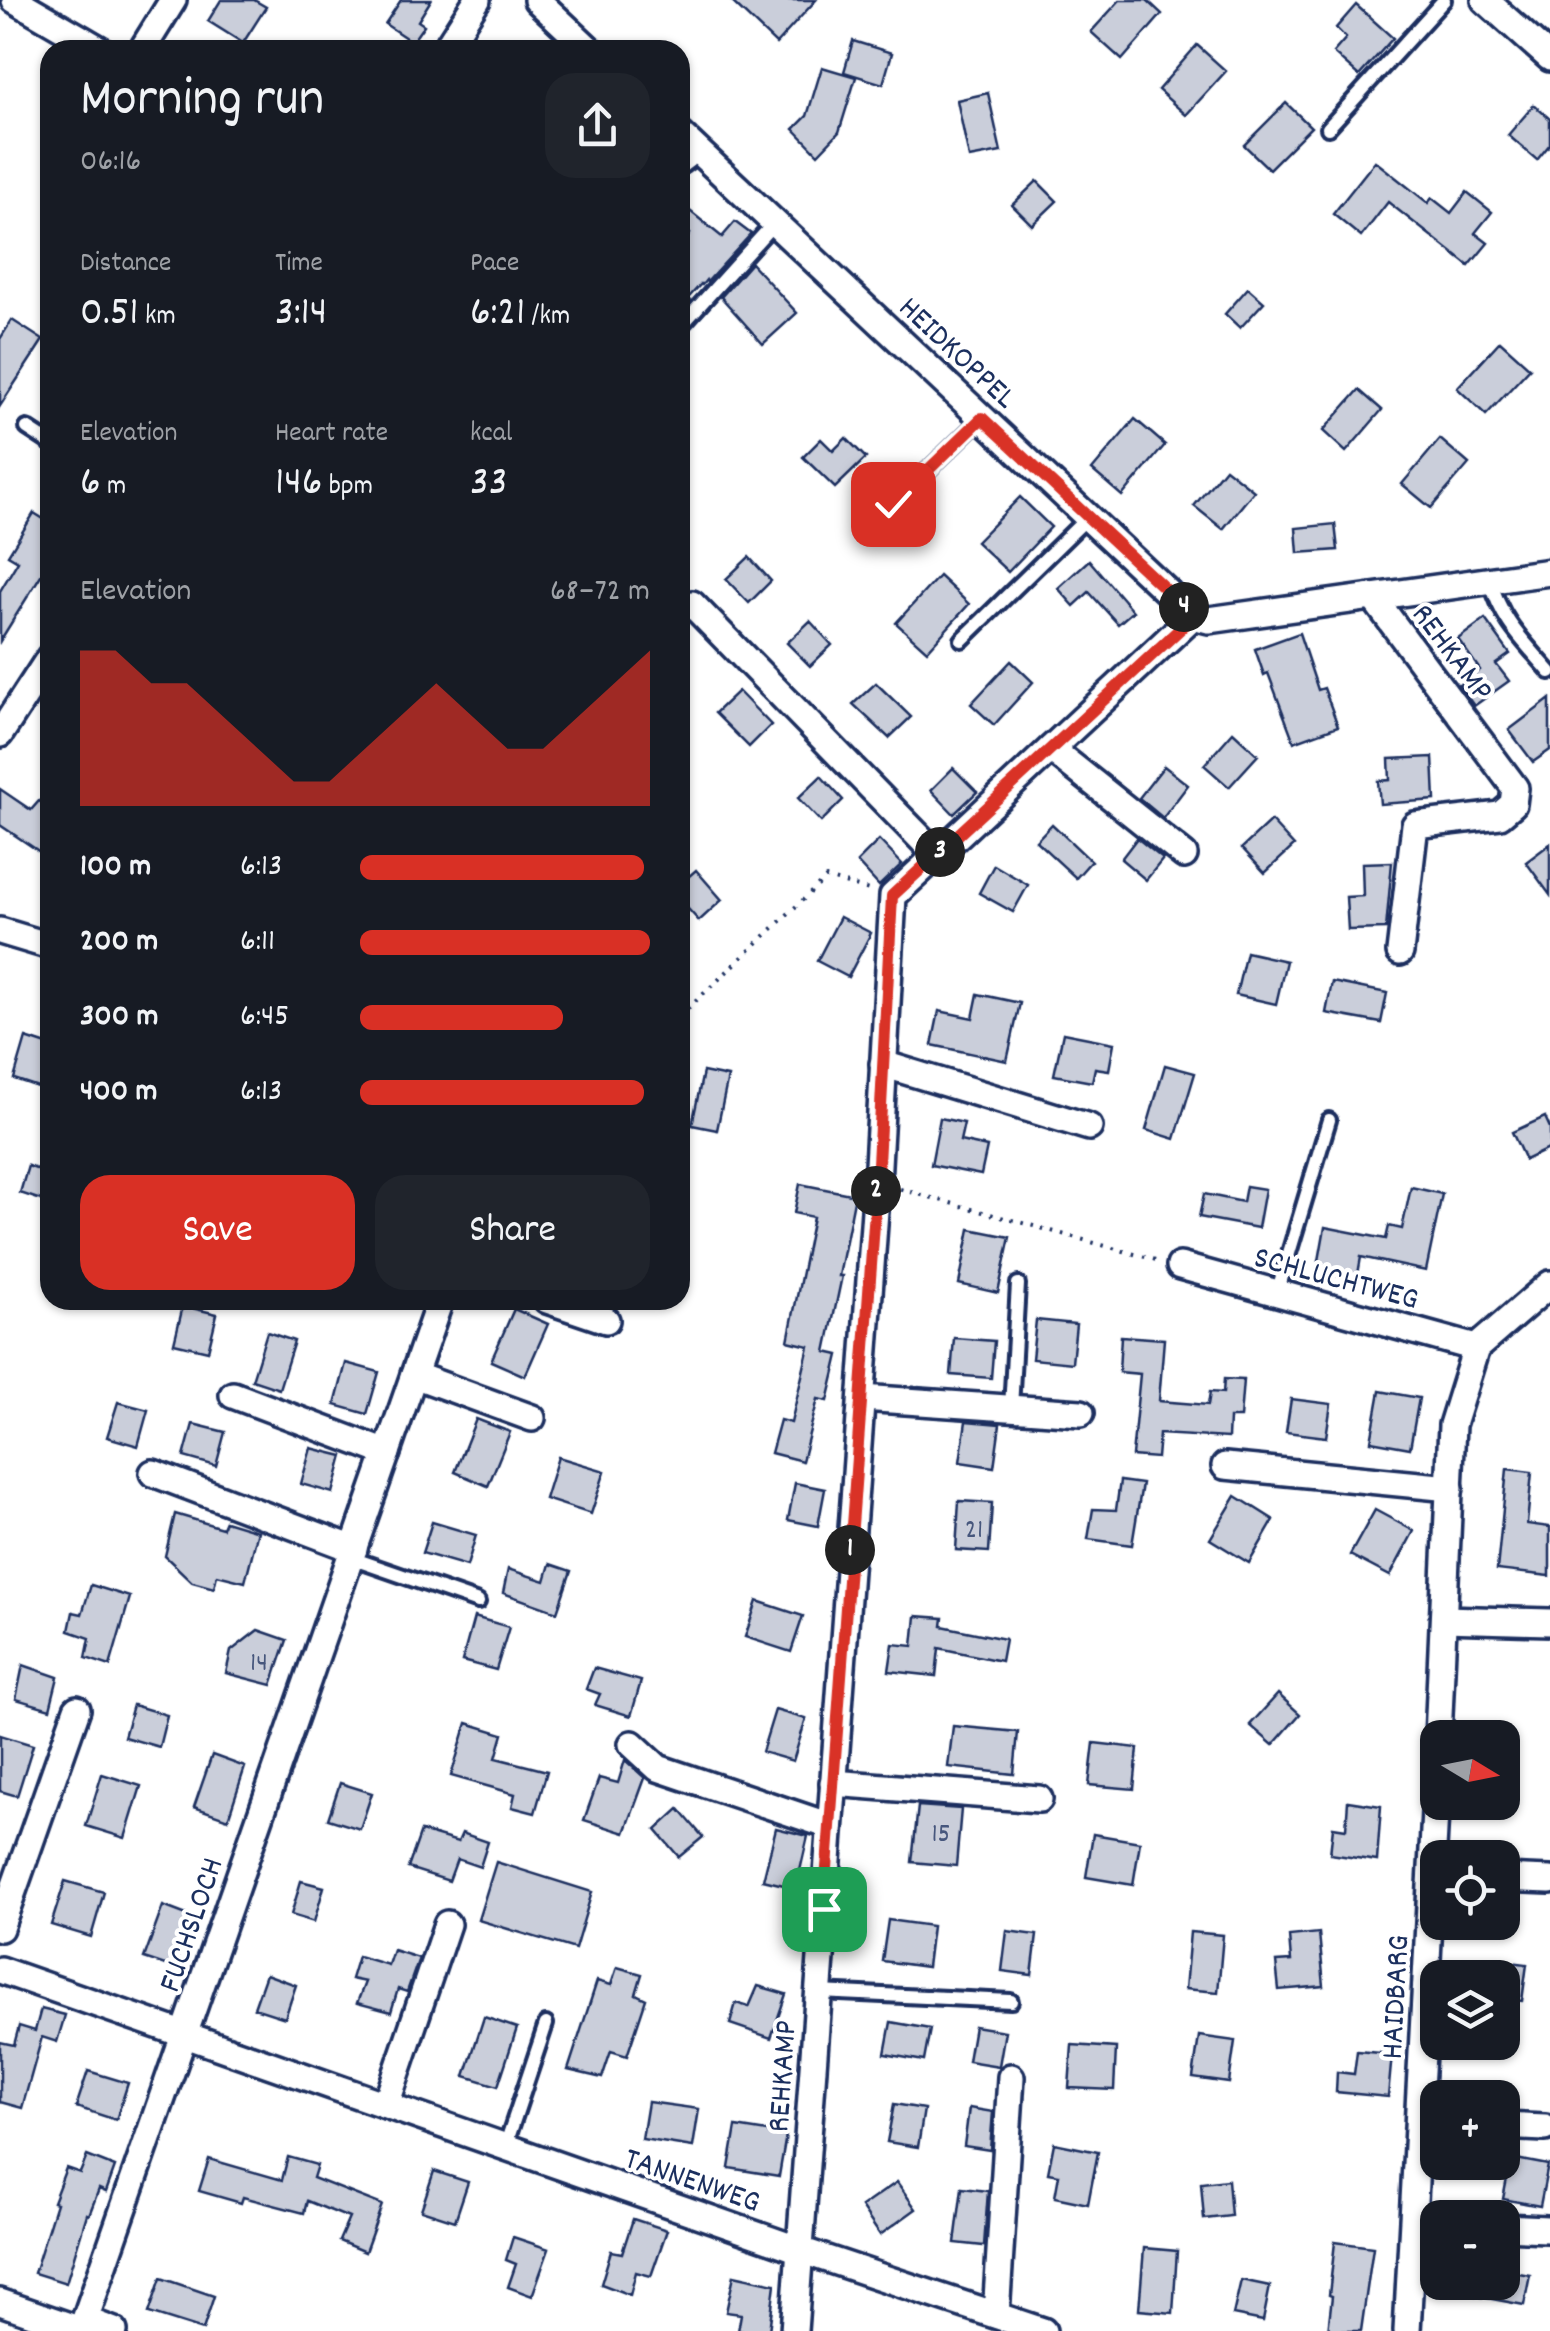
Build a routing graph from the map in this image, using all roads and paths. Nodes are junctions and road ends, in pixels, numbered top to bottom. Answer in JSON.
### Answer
{"nodes":[{"id":1,"x":173,"y":0,"type":"edge"},
{"id":2,"x":477,"y":0,"type":"edge"},
{"id":3,"x":536,"y":0,"type":"edge"},
{"id":4,"x":1444,"y":0,"type":"edge"},
{"id":5,"x":1485,"y":0,"type":"edge"},
{"id":6,"x":19,"y":1,"type":"edge"},
{"id":7,"x":84,"y":40,"type":"edge"},
{"id":8,"x":148,"y":40,"type":"edge"},
{"id":9,"x":451,"y":40,"type":"edge"},
{"id":10,"x":579,"y":40,"type":"edge"},
{"id":11,"x":1550,"y":58,"type":"edge"},
{"id":12,"x":1328,"y":128,"type":"dead end"},
{"id":13,"x":690,"y":160,"type":"edge"},
{"id":14,"x":774,"y":223,"type":"junction"},
{"id":15,"x":690,"y":315,"type":"edge"},
{"id":16,"x":982,"y":418,"type":"junction"},
{"id":17,"x":27,"y":428,"type":"dead end"},
{"id":18,"x":40,"y":436,"type":"edge"},
{"id":19,"x":893,"y":504,"type":"dead end"},
{"id":20,"x":1088,"y":517,"type":"junction"},
{"id":21,"x":1550,"y":572,"type":"edge"},
{"id":22,"x":1490,"y":580,"type":"junction"},
{"id":23,"x":1373,"y":597,"type":"junction"},
{"id":24,"x":692,"y":604,"type":"dead end"},
{"id":25,"x":1194,"y":616,"type":"junction"},
{"id":26,"x":962,"y":640,"type":"dead end"},
{"id":27,"x":40,"y":672,"type":"edge"},
{"id":28,"x":1550,"y":672,"type":"edge"},
{"id":29,"x":0,"y":734,"type":"edge"},
{"id":30,"x":1051,"y":748,"type":"junction"},
{"id":31,"x":937,"y":855,"type":"junction"},
{"id":32,"x":1184,"y":855,"type":"dead end"},
{"id":33,"x":892,"y":896,"type":"junction"},
{"id":34,"x":0,"y":931,"type":"edge"},
{"id":35,"x":40,"y":943,"type":"edge"},
{"id":36,"x":1400,"y":952,"type":"dead end"},
{"id":37,"x":690,"y":1007,"type":"edge"},
{"id":38,"x":884,"y":1064,"type":"junction"},
{"id":39,"x":1329,"y":1120,"type":"dead end"},
{"id":40,"x":1090,"y":1128,"type":"dead end"},
{"id":41,"x":877,"y":1183,"type":"junction"},
{"id":42,"x":1180,"y":1266,"type":"joint"},
{"id":43,"x":1018,"y":1284,"type":"dead end"},
{"id":44,"x":1550,"y":1284,"type":"edge"},
{"id":45,"x":1277,"y":1293,"type":"junction"},
{"id":46,"x":437,"y":1310,"type":"edge"},
{"id":47,"x":576,"y":1310,"type":"edge"},
{"id":48,"x":606,"y":1320,"type":"dead end"},
{"id":49,"x":1476,"y":1348,"type":"junction"},
{"id":50,"x":414,"y":1375,"type":"junction"},
{"id":51,"x":233,"y":1395,"type":"dead end"},
{"id":52,"x":862,"y":1398,"type":"junction"},
{"id":53,"x":1011,"y":1408,"type":"junction"},
{"id":54,"x":1080,"y":1413,"type":"dead end"},
{"id":55,"x":532,"y":1418,"type":"dead end"},
{"id":56,"x":387,"y":1453,"type":"junction"},
{"id":57,"x":1224,"y":1466,"type":"dead end"},
{"id":58,"x":154,"y":1473,"type":"dead end"},
{"id":59,"x":1450,"y":1488,"type":"junction"},
{"id":60,"x":352,"y":1553,"type":"junction"},
{"id":61,"x":478,"y":1602,"type":"dead end"},
{"id":62,"x":1444,"y":1619,"type":"junction"},
{"id":63,"x":1550,"y":1622,"type":"edge"},
{"id":64,"x":77,"y":1709,"type":"dead end"},
{"id":65,"x":1439,"y":1720,"type":"edge"},
{"id":66,"x":632,"y":1744,"type":"dead end"},
{"id":67,"x":834,"y":1783,"type":"junction"},
{"id":68,"x":1038,"y":1799,"type":"dead end"},
{"id":69,"x":830,"y":1826,"type":"junction"},
{"id":70,"x":1520,"y":1879,"type":"edge"},
{"id":71,"x":1550,"y":1880,"type":"edge"},
{"id":72,"x":446,"y":1924,"type":"dead end"},
{"id":73,"x":0,"y":1928,"type":"edge"},
{"id":74,"x":1433,"y":1940,"type":"edge"},
{"id":75,"x":0,"y":1970,"type":"edge"},
{"id":76,"x":818,"y":1992,"type":"junction"},
{"id":77,"x":1011,"y":2001,"type":"dead end"},
{"id":78,"x":546,"y":2024,"type":"dead end"},
{"id":79,"x":185,"y":2034,"type":"junction"},
{"id":80,"x":1011,"y":2076,"type":"dead end"},
{"id":81,"x":1429,"y":2080,"type":"edge"},
{"id":82,"x":386,"y":2105,"type":"junction"},
{"id":83,"x":1520,"y":2127,"type":"edge"},
{"id":84,"x":1545,"y":2128,"type":"dead end"},
{"id":85,"x":505,"y":2147,"type":"junction"},
{"id":86,"x":1520,"y":2228,"type":"edge"},
{"id":87,"x":1546,"y":2229,"type":"dead end"},
{"id":88,"x":800,"y":2250,"type":"junction"},
{"id":89,"x":1420,"y":2254,"type":"edge"},
{"id":90,"x":0,"y":2302,"type":"edge"},
{"id":91,"x":984,"y":2319,"type":"edge"},
{"id":92,"x":82,"y":2327,"type":"edge"},
{"id":93,"x":114,"y":2331,"type":"edge"},
{"id":94,"x":794,"y":2331,"type":"edge"},
{"id":95,"x":1043,"y":2331,"type":"edge"},
{"id":96,"x":1407,"y":2331,"type":"edge"}],
"edges":[{"from":1,"to":8,"type":"street"},
{"from":2,"to":9,"type":"street"},
{"from":3,"to":10,"type":"street"},
{"from":4,"to":12,"type":"lane"},
{"from":5,"to":11,"type":"street"},
{"from":6,"to":7,"type":"street"},
{"from":13,"to":14,"type":"street","name":"HEIDKOPPEL"},
{"from":14,"to":15,"type":"lane"},
{"from":14,"to":16,"type":"street","name":"HEIDKOPPEL"},
{"from":16,"to":19,"type":"lane"},
{"from":16,"to":20,"type":"street","name":"HEIDKOPPEL"},
{"from":17,"to":18,"type":"lane"},
{"from":20,"to":25,"type":"street","name":"HEIDKOPPEL"},
{"from":20,"to":26,"type":"lane"},
{"from":21,"to":22,"type":"street","name":"REHKAMP"},
{"from":22,"to":23,"type":"street","name":"REHKAMP"},
{"from":22,"to":28,"type":"lane"},
{"from":23,"to":25,"type":"street","name":"REHKAMP"},
{"from":23,"to":36,"type":"street","name":"REHKAMP"},
{"from":24,"to":31,"type":"street"},
{"from":25,"to":30,"type":"street"},
{"from":27,"to":29,"type":"street"},
{"from":30,"to":31,"type":"street"},
{"from":30,"to":32,"type":"street"},
{"from":31,"to":33,"type":"street"},
{"from":33,"to":37,"type":"path"},
{"from":33,"to":38,"type":"street","name":"REHKAMP"},
{"from":34,"to":35,"type":"street"},
{"from":38,"to":40,"type":"street"},
{"from":38,"to":41,"type":"street","name":"REHKAMP"},
{"from":39,"to":45,"type":"lane"},
{"from":41,"to":42,"type":"path"},
{"from":41,"to":52,"type":"street","name":"REHKAMP"},
{"from":42,"to":45,"type":"street","name":"SCHLUCHTWEG"},
{"from":43,"to":53,"type":"lane"},
{"from":44,"to":49,"type":"street"},
{"from":45,"to":49,"type":"street","name":"SCHLUCHTWEG"},
{"from":46,"to":50,"type":"street","name":"FUCHSLOCH"},
{"from":47,"to":48,"type":"street"},
{"from":49,"to":59,"type":"street"},
{"from":50,"to":55,"type":"street"},
{"from":50,"to":56,"type":"street","name":"FUCHSLOCH"},
{"from":51,"to":56,"type":"street"},
{"from":52,"to":53,"type":"street"},
{"from":52,"to":67,"type":"street","name":"REHKAMP"},
{"from":53,"to":54,"type":"street"},
{"from":56,"to":60,"type":"street","name":"FUCHSLOCH"},
{"from":57,"to":59,"type":"street"},
{"from":58,"to":60,"type":"street"},
{"from":59,"to":62,"type":"street"},
{"from":60,"to":61,"type":"lane"},
{"from":60,"to":79,"type":"street","name":"FUCHSLOCH"},
{"from":62,"to":63,"type":"street"},
{"from":62,"to":65,"type":"street"},
{"from":64,"to":73,"type":"street"},
{"from":66,"to":69,"type":"street"},
{"from":67,"to":68,"type":"street"},
{"from":67,"to":69,"type":"street","name":"REHKAMP"},
{"from":69,"to":76,"type":"street","name":"REHKAMP"},
{"from":70,"to":71,"type":"street"},
{"from":72,"to":82,"type":"street"},
{"from":74,"to":81,"type":"street","name":"HAIDBARG"},
{"from":75,"to":79,"type":"street","name":"TANNENWEG"},
{"from":76,"to":77,"type":"lane"},
{"from":76,"to":88,"type":"street","name":"REHKAMP"},
{"from":78,"to":85,"type":"lane"},
{"from":79,"to":82,"type":"street","name":"TANNENWEG"},
{"from":79,"to":92,"type":"street","name":"FUCHSLOCH"},
{"from":80,"to":91,"type":"street"},
{"from":82,"to":85,"type":"street","name":"TANNENWEG"},
{"from":83,"to":84,"type":"street"},
{"from":85,"to":88,"type":"street","name":"TANNENWEG"},
{"from":86,"to":87,"type":"street"},
{"from":88,"to":91,"type":"street","name":"TANNENWEG"},
{"from":88,"to":94,"type":"street","name":"REHKAMP"},
{"from":89,"to":96,"type":"street","name":"HAIDBARG"},
{"from":90,"to":92,"type":"street"},
{"from":91,"to":95,"type":"street","name":"TANNENWEG"},
{"from":92,"to":93,"type":"street"}]}
